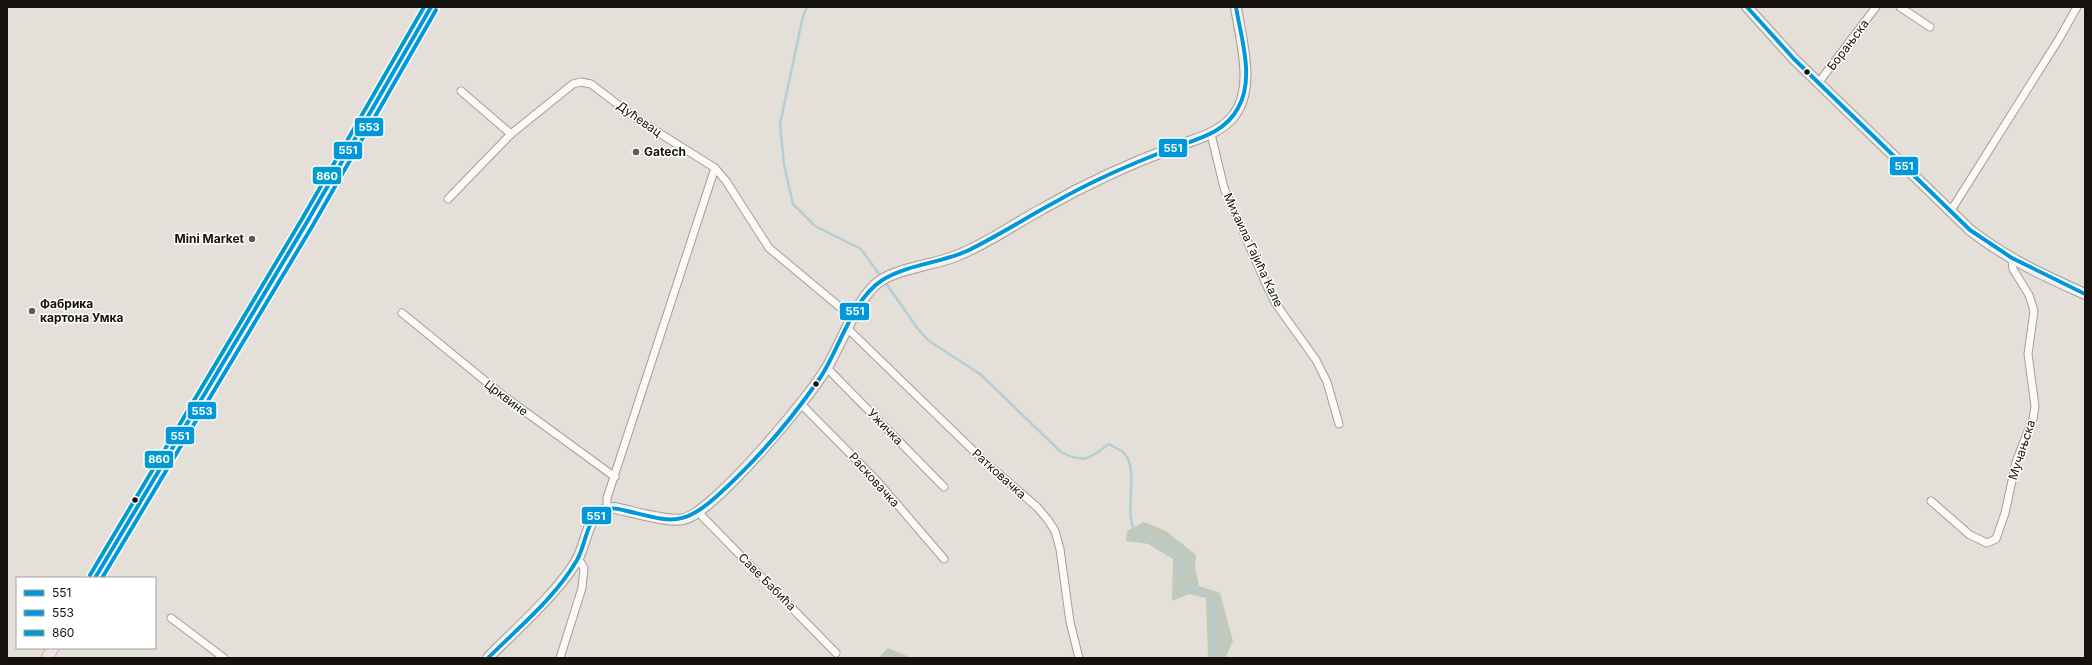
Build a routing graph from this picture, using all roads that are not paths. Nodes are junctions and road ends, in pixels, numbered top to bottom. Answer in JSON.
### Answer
{"nodes":[{"id":1,"x":431,"y":7,"type":"edge"},
{"id":2,"x":1236,"y":7,"type":"edge"},
{"id":3,"x":1747,"y":7,"type":"edge"},
{"id":4,"x":1876,"y":7,"type":"edge"},
{"id":5,"x":1900,"y":7,"type":"edge"},
{"id":6,"x":2077,"y":7,"type":"edge"},
{"id":7,"x":1930,"y":27,"type":"dead end"},
{"id":8,"x":1819,"y":82,"type":"junction"},
{"id":9,"x":461,"y":91,"type":"dead end"},
{"id":10,"x":510,"y":134,"type":"junction"},
{"id":11,"x":1211,"y":134,"type":"junction"},
{"id":12,"x":714,"y":168,"type":"junction"},
{"id":13,"x":448,"y":199,"type":"dead end"},
{"id":14,"x":1950,"y":212,"type":"junction"},
{"id":15,"x":2012,"y":260,"type":"junction"},
{"id":16,"x":2085,"y":294,"type":"edge"},
{"id":17,"x":402,"y":313,"type":"dead end"},
{"id":18,"x":853,"y":318,"type":"junction"},
{"id":19,"x":848,"y":329,"type":"junction"},
{"id":20,"x":827,"y":368,"type":"junction"},
{"id":21,"x":801,"y":404,"type":"junction"},
{"id":22,"x":1340,"y":424,"type":"dead end"},
{"id":23,"x":615,"y":477,"type":"junction"},
{"id":24,"x":944,"y":487,"type":"dead end"},
{"id":25,"x":1931,"y":501,"type":"dead end"},
{"id":26,"x":606,"y":508,"type":"junction"},
{"id":27,"x":698,"y":512,"type":"junction"},
{"id":28,"x":578,"y":558,"type":"junction"},
{"id":29,"x":944,"y":559,"type":"dead end"},
{"id":30,"x":96,"y":577,"type":"edge"},
{"id":31,"x":171,"y":618,"type":"dead end"},
{"id":32,"x":52,"y":649,"type":"edge"},
{"id":33,"x":836,"y":653,"type":"dead end"},
{"id":34,"x":47,"y":658,"type":"edge"},
{"id":35,"x":224,"y":658,"type":"edge"},
{"id":36,"x":488,"y":658,"type":"edge"},
{"id":37,"x":560,"y":658,"type":"edge"},
{"id":38,"x":1079,"y":658,"type":"edge"}],
"edges":[{"from":1,"to":30,"type":"main road"},
{"from":2,"to":11,"type":"street"},
{"from":3,"to":8,"type":"street"},
{"from":4,"to":8,"type":"street","name":"Борањска"},
{"from":5,"to":7,"type":"street"},
{"from":6,"to":14,"type":"street"},
{"from":8,"to":14,"type":"street"},
{"from":9,"to":10,"type":"street"},
{"from":10,"to":12,"type":"street","name":"Дућевац"},
{"from":10,"to":13,"type":"street","name":"Дућевац"},
{"from":11,"to":18,"type":"street"},
{"from":11,"to":22,"type":"street","name":"Михаила Гајића Кале"},
{"from":12,"to":18,"type":"street","name":"Дућевац"},
{"from":12,"to":23,"type":"street"},
{"from":14,"to":15,"type":"street"},
{"from":15,"to":16,"type":"street"},
{"from":15,"to":25,"type":"street","name":"Мучањска"},
{"from":17,"to":23,"type":"street","name":"Црквине"},
{"from":18,"to":19,"type":"street"},
{"from":19,"to":20,"type":"street"},
{"from":19,"to":38,"type":"street","name":"Ратковачка"},
{"from":20,"to":21,"type":"street"},
{"from":20,"to":24,"type":"street","name":"Ужичка"},
{"from":21,"to":27,"type":"street"},
{"from":21,"to":29,"type":"street","name":"Расковачка"},
{"from":23,"to":26,"type":"street"},
{"from":26,"to":27,"type":"street"},
{"from":26,"to":28,"type":"street"},
{"from":27,"to":33,"type":"street","name":"Саве Бабића"},
{"from":28,"to":36,"type":"street"},
{"from":28,"to":37,"type":"street"},
{"from":31,"to":35,"type":"street"},
{"from":32,"to":34,"type":"main road"}]}
